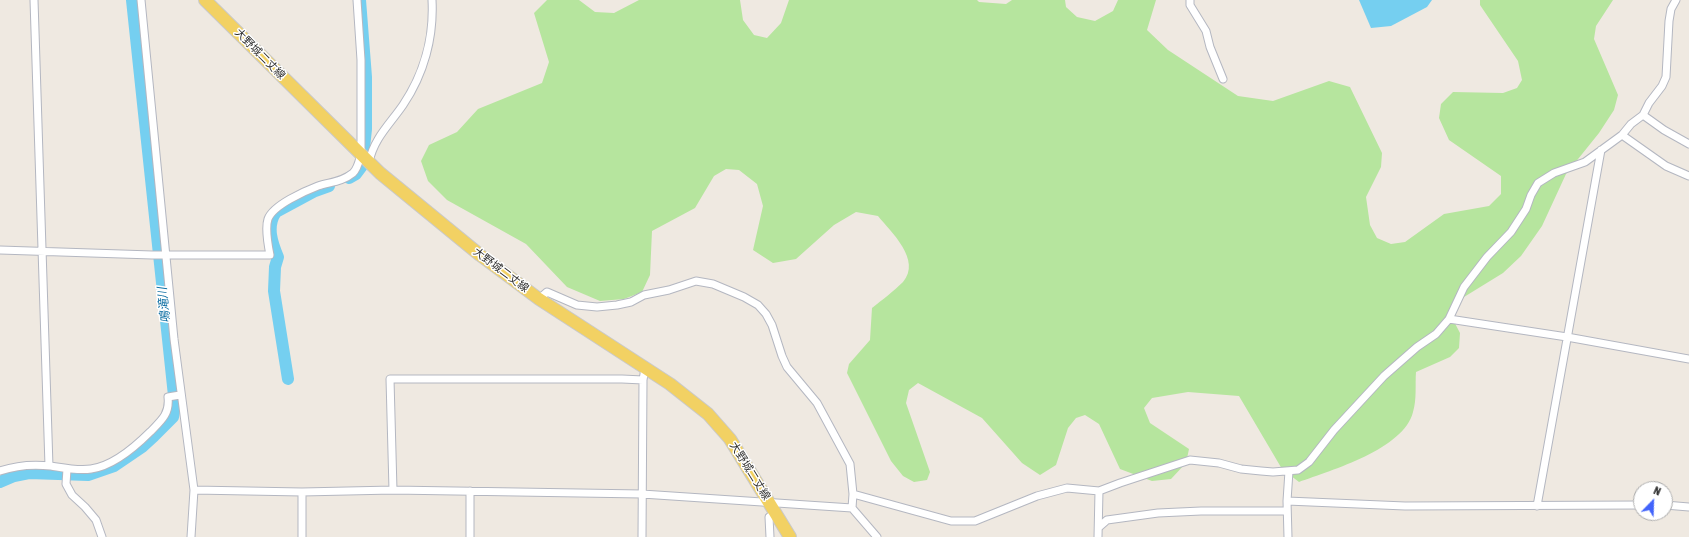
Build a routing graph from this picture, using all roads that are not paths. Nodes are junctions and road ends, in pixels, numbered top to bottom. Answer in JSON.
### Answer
{"nodes":[{"id":1,"x":34,"y":0,"type":"edge"},
{"id":2,"x":141,"y":0,"type":"edge"},
{"id":3,"x":205,"y":0,"type":"edge"},
{"id":4,"x":357,"y":0,"type":"edge"},
{"id":5,"x":432,"y":0,"type":"edge"},
{"id":6,"x":1190,"y":0,"type":"edge"},
{"id":7,"x":1676,"y":0,"type":"edge"},
{"id":8,"x":1223,"y":78,"type":"dead end"},
{"id":9,"x":1644,"y":115,"type":"junction"},
{"id":10,"x":1622,"y":135,"type":"junction"},
{"id":11,"x":1689,"y":144,"type":"edge"},
{"id":12,"x":1601,"y":150,"type":"junction"},
{"id":13,"x":365,"y":158,"type":"junction"},
{"id":14,"x":1689,"y":176,"type":"edge"},
{"id":15,"x":0,"y":250,"type":"edge"},
{"id":16,"x":41,"y":251,"type":"junction"},
{"id":17,"x":166,"y":255,"type":"junction"},
{"id":18,"x":539,"y":299,"type":"junction"},
{"id":19,"x":1449,"y":319,"type":"junction"},
{"id":20,"x":1567,"y":336,"type":"junction"},
{"id":21,"x":1689,"y":359,"type":"edge"},
{"id":22,"x":645,"y":368,"type":"junction"},
{"id":23,"x":643,"y":380,"type":"junction"},
{"id":24,"x":180,"y":395,"type":"junction"},
{"id":25,"x":49,"y":466,"type":"junction"},
{"id":26,"x":67,"y":469,"type":"junction"},
{"id":27,"x":0,"y":471,"type":"edge"},
{"id":28,"x":1289,"y":471,"type":"junction"},
{"id":29,"x":194,"y":490,"type":"junction"},
{"id":30,"x":393,"y":490,"type":"junction"},
{"id":31,"x":1099,"y":491,"type":"junction"},
{"id":32,"x":302,"y":492,"type":"junction"},
{"id":33,"x":470,"y":492,"type":"junction"},
{"id":34,"x":642,"y":494,"type":"junction"},
{"id":35,"x":854,"y":494,"type":"junction"},
{"id":36,"x":1287,"y":501,"type":"junction"},
{"id":37,"x":770,"y":502,"type":"junction"},
{"id":38,"x":1633,"y":505,"type":"edge"},
{"id":39,"x":1537,"y":506,"type":"junction"},
{"id":40,"x":1673,"y":506,"type":"edge"},
{"id":41,"x":1689,"y":507,"type":"edge"},
{"id":42,"x":852,"y":508,"type":"junction"},
{"id":43,"x":1287,"y":511,"type":"junction"},
{"id":44,"x":776,"y":513,"type":"junction"},
{"id":45,"x":1099,"y":527,"type":"junction"},
{"id":46,"x":102,"y":537,"type":"edge"},
{"id":47,"x":191,"y":537,"type":"edge"},
{"id":48,"x":302,"y":537,"type":"edge"},
{"id":49,"x":470,"y":537,"type":"edge"},
{"id":50,"x":642,"y":537,"type":"edge"},
{"id":51,"x":770,"y":537,"type":"edge"},
{"id":52,"x":790,"y":537,"type":"edge"},
{"id":53,"x":877,"y":537,"type":"edge"},
{"id":54,"x":1098,"y":537,"type":"edge"},
{"id":55,"x":1288,"y":537,"type":"edge"}],
"edges":[{"from":1,"to":16,"type":"street"},
{"from":2,"to":17,"type":"street"},
{"from":3,"to":13,"type":"main road","name":"大野城二丈線"},
{"from":4,"to":13,"type":"street"},
{"from":5,"to":13,"type":"street"},
{"from":6,"to":8,"type":"street"},
{"from":7,"to":9,"type":"street"},
{"from":9,"to":10,"type":"street"},
{"from":9,"to":11,"type":"street"},
{"from":10,"to":12,"type":"street"},
{"from":10,"to":14,"type":"street"},
{"from":12,"to":19,"type":"street"},
{"from":12,"to":20,"type":"street"},
{"from":13,"to":17,"type":"street"},
{"from":13,"to":18,"type":"main road","name":"大野城二丈線"},
{"from":15,"to":16,"type":"street"},
{"from":16,"to":17,"type":"street"},
{"from":16,"to":25,"type":"street"},
{"from":17,"to":24,"type":"street"},
{"from":18,"to":22,"type":"main road","name":"大野城二丈線"},
{"from":18,"to":35,"type":"street"},
{"from":19,"to":20,"type":"street"},
{"from":19,"to":28,"type":"street"},
{"from":20,"to":21,"type":"street"},
{"from":20,"to":39,"type":"street"},
{"from":22,"to":23,"type":"street"},
{"from":22,"to":37,"type":"main road","name":"大野城二丈線"},
{"from":23,"to":30,"type":"street"},
{"from":23,"to":34,"type":"street"},
{"from":24,"to":26,"type":"street"},
{"from":24,"to":29,"type":"street"},
{"from":25,"to":26,"type":"street"},
{"from":25,"to":27,"type":"street"},
{"from":26,"to":46,"type":"street"},
{"from":28,"to":31,"type":"street"},
{"from":28,"to":36,"type":"street"},
{"from":29,"to":32,"type":"street"},
{"from":29,"to":47,"type":"street"},
{"from":30,"to":32,"type":"street"},
{"from":30,"to":33,"type":"street"},
{"from":31,"to":35,"type":"street"},
{"from":31,"to":45,"type":"street"},
{"from":32,"to":48,"type":"street"},
{"from":33,"to":34,"type":"street"},
{"from":33,"to":49,"type":"street"},
{"from":34,"to":37,"type":"street"},
{"from":34,"to":50,"type":"street"},
{"from":35,"to":42,"type":"street"},
{"from":36,"to":39,"type":"street"},
{"from":36,"to":43,"type":"street"},
{"from":37,"to":42,"type":"street"},
{"from":37,"to":44,"type":"main road","name":"大野城二丈線"},
{"from":38,"to":39,"type":"street"},
{"from":40,"to":41,"type":"street"},
{"from":42,"to":53,"type":"street"},
{"from":43,"to":45,"type":"street"},
{"from":43,"to":55,"type":"street"},
{"from":44,"to":51,"type":"street"},
{"from":44,"to":52,"type":"main road","name":"大野城二丈線"},
{"from":45,"to":54,"type":"street"}]}
